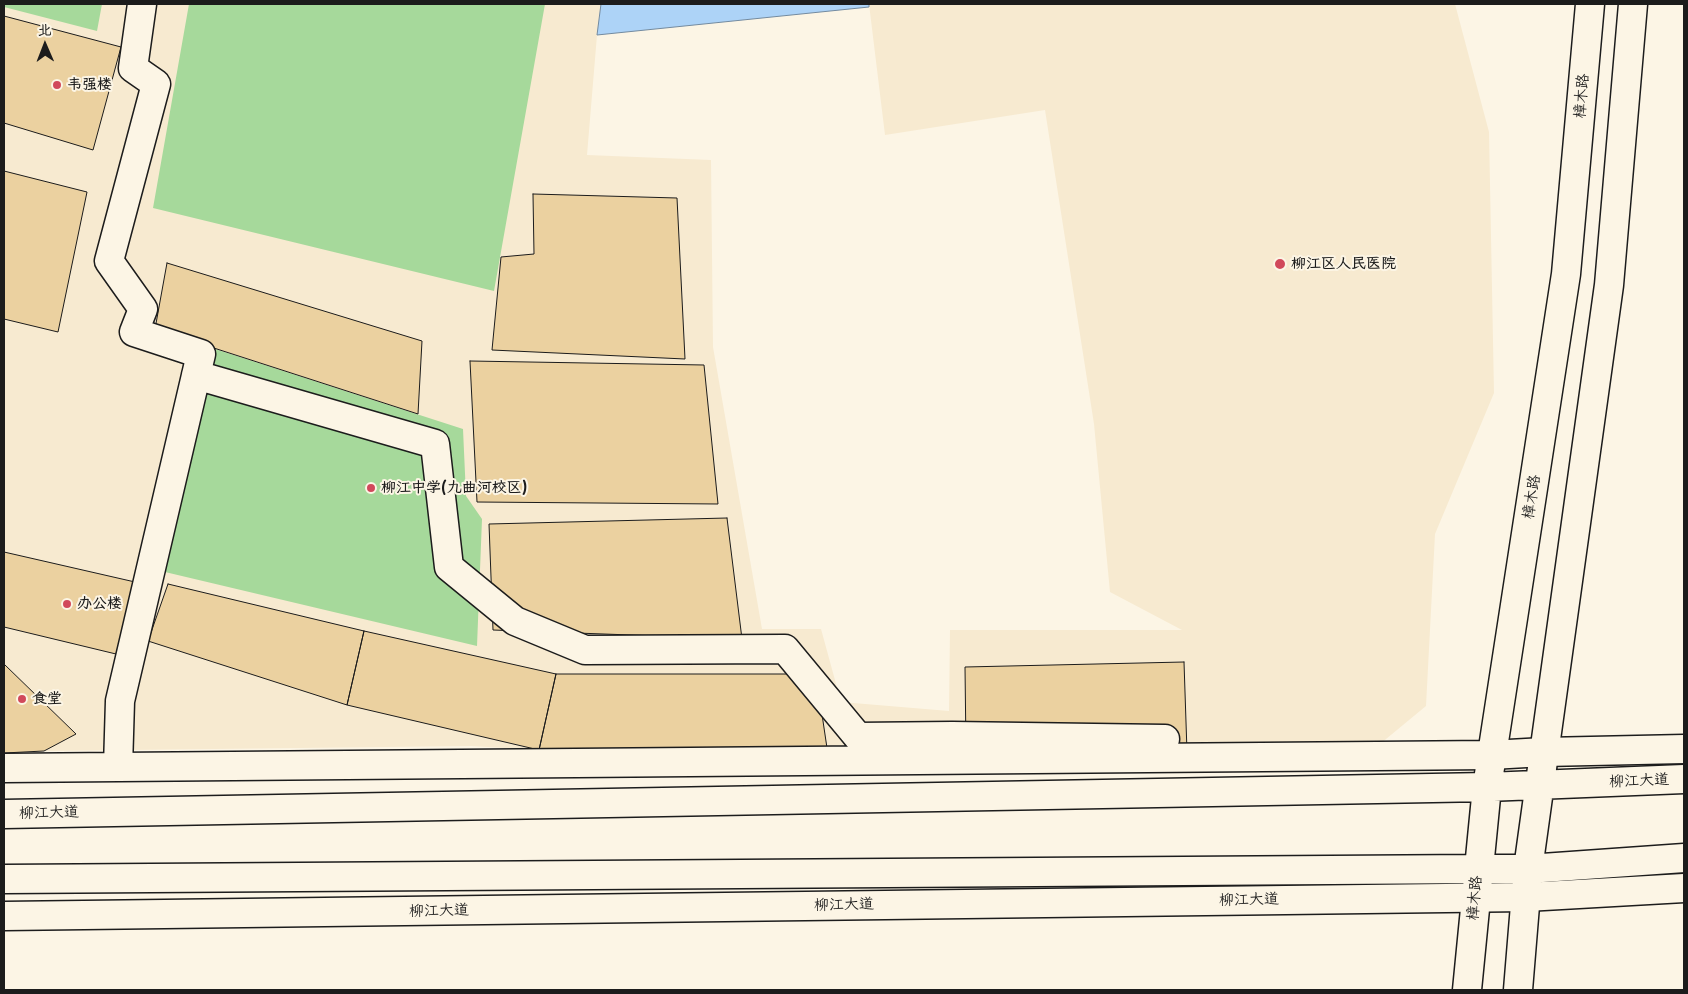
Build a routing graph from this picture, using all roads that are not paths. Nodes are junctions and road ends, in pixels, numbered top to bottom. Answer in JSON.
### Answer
{"nodes":[{"id":1,"x":142,"y":4,"type":"edge"},
{"id":2,"x":1590,"y":4,"type":"edge"},
{"id":3,"x":1634,"y":4,"type":"edge"},
{"id":4,"x":196,"y":375,"type":"junction"},
{"id":5,"x":1165,"y":738,"type":"dead end"},
{"id":6,"x":1684,"y":749,"type":"edge"},
{"id":7,"x":1544,"y":752,"type":"junction"},
{"id":8,"x":1492,"y":755,"type":"junction"},
{"id":9,"x":118,"y":767,"type":"junction"},
{"id":10,"x":4,"y":768,"type":"edge"},
{"id":11,"x":1684,"y":779,"type":"edge"},
{"id":12,"x":1540,"y":784,"type":"junction"},
{"id":13,"x":1487,"y":787,"type":"junction"},
{"id":14,"x":4,"y":814,"type":"edge"},
{"id":15,"x":1684,"y":858,"type":"edge"},
{"id":16,"x":1478,"y":869,"type":"junction"},
{"id":17,"x":1528,"y":869,"type":"junction"},
{"id":18,"x":4,"y":879,"type":"edge"},
{"id":19,"x":1684,"y":888,"type":"edge"},
{"id":20,"x":1475,"y":897,"type":"junction"},
{"id":21,"x":1526,"y":897,"type":"junction"},
{"id":22,"x":4,"y":916,"type":"edge"},
{"id":23,"x":1467,"y":990,"type":"edge"},
{"id":24,"x":1518,"y":990,"type":"edge"}],
"edges":[{"from":1,"to":4,"type":"street"},
{"from":2,"to":8,"type":"street","name":"樟木路"},
{"from":3,"to":7,"type":"street"},
{"from":4,"to":5,"type":"street"},
{"from":4,"to":9,"type":"street"},
{"from":6,"to":7,"type":"street","name":"柳江大道"},
{"from":7,"to":8,"type":"street","name":"柳江大道"},
{"from":7,"to":12,"type":"street"},
{"from":8,"to":9,"type":"street","name":"柳江大道"},
{"from":8,"to":13,"type":"street","name":"樟木路"},
{"from":9,"to":10,"type":"street","name":"柳江大道"},
{"from":11,"to":12,"type":"street","name":"柳江大道"},
{"from":12,"to":13,"type":"street","name":"柳江大道"},
{"from":12,"to":17,"type":"street"},
{"from":13,"to":14,"type":"street","name":"柳江大道"},
{"from":13,"to":16,"type":"street","name":"樟木路"},
{"from":15,"to":17,"type":"street","name":"柳江大道"},
{"from":16,"to":17,"type":"street","name":"柳江大道"},
{"from":16,"to":18,"type":"street","name":"柳江大道"},
{"from":16,"to":20,"type":"street","name":"樟木路"},
{"from":17,"to":21,"type":"street"},
{"from":19,"to":21,"type":"street","name":"柳江大道"},
{"from":20,"to":21,"type":"street","name":"柳江大道"},
{"from":20,"to":22,"type":"street","name":"柳江大道"},
{"from":20,"to":23,"type":"street","name":"樟木路"},
{"from":21,"to":24,"type":"street"}]}
